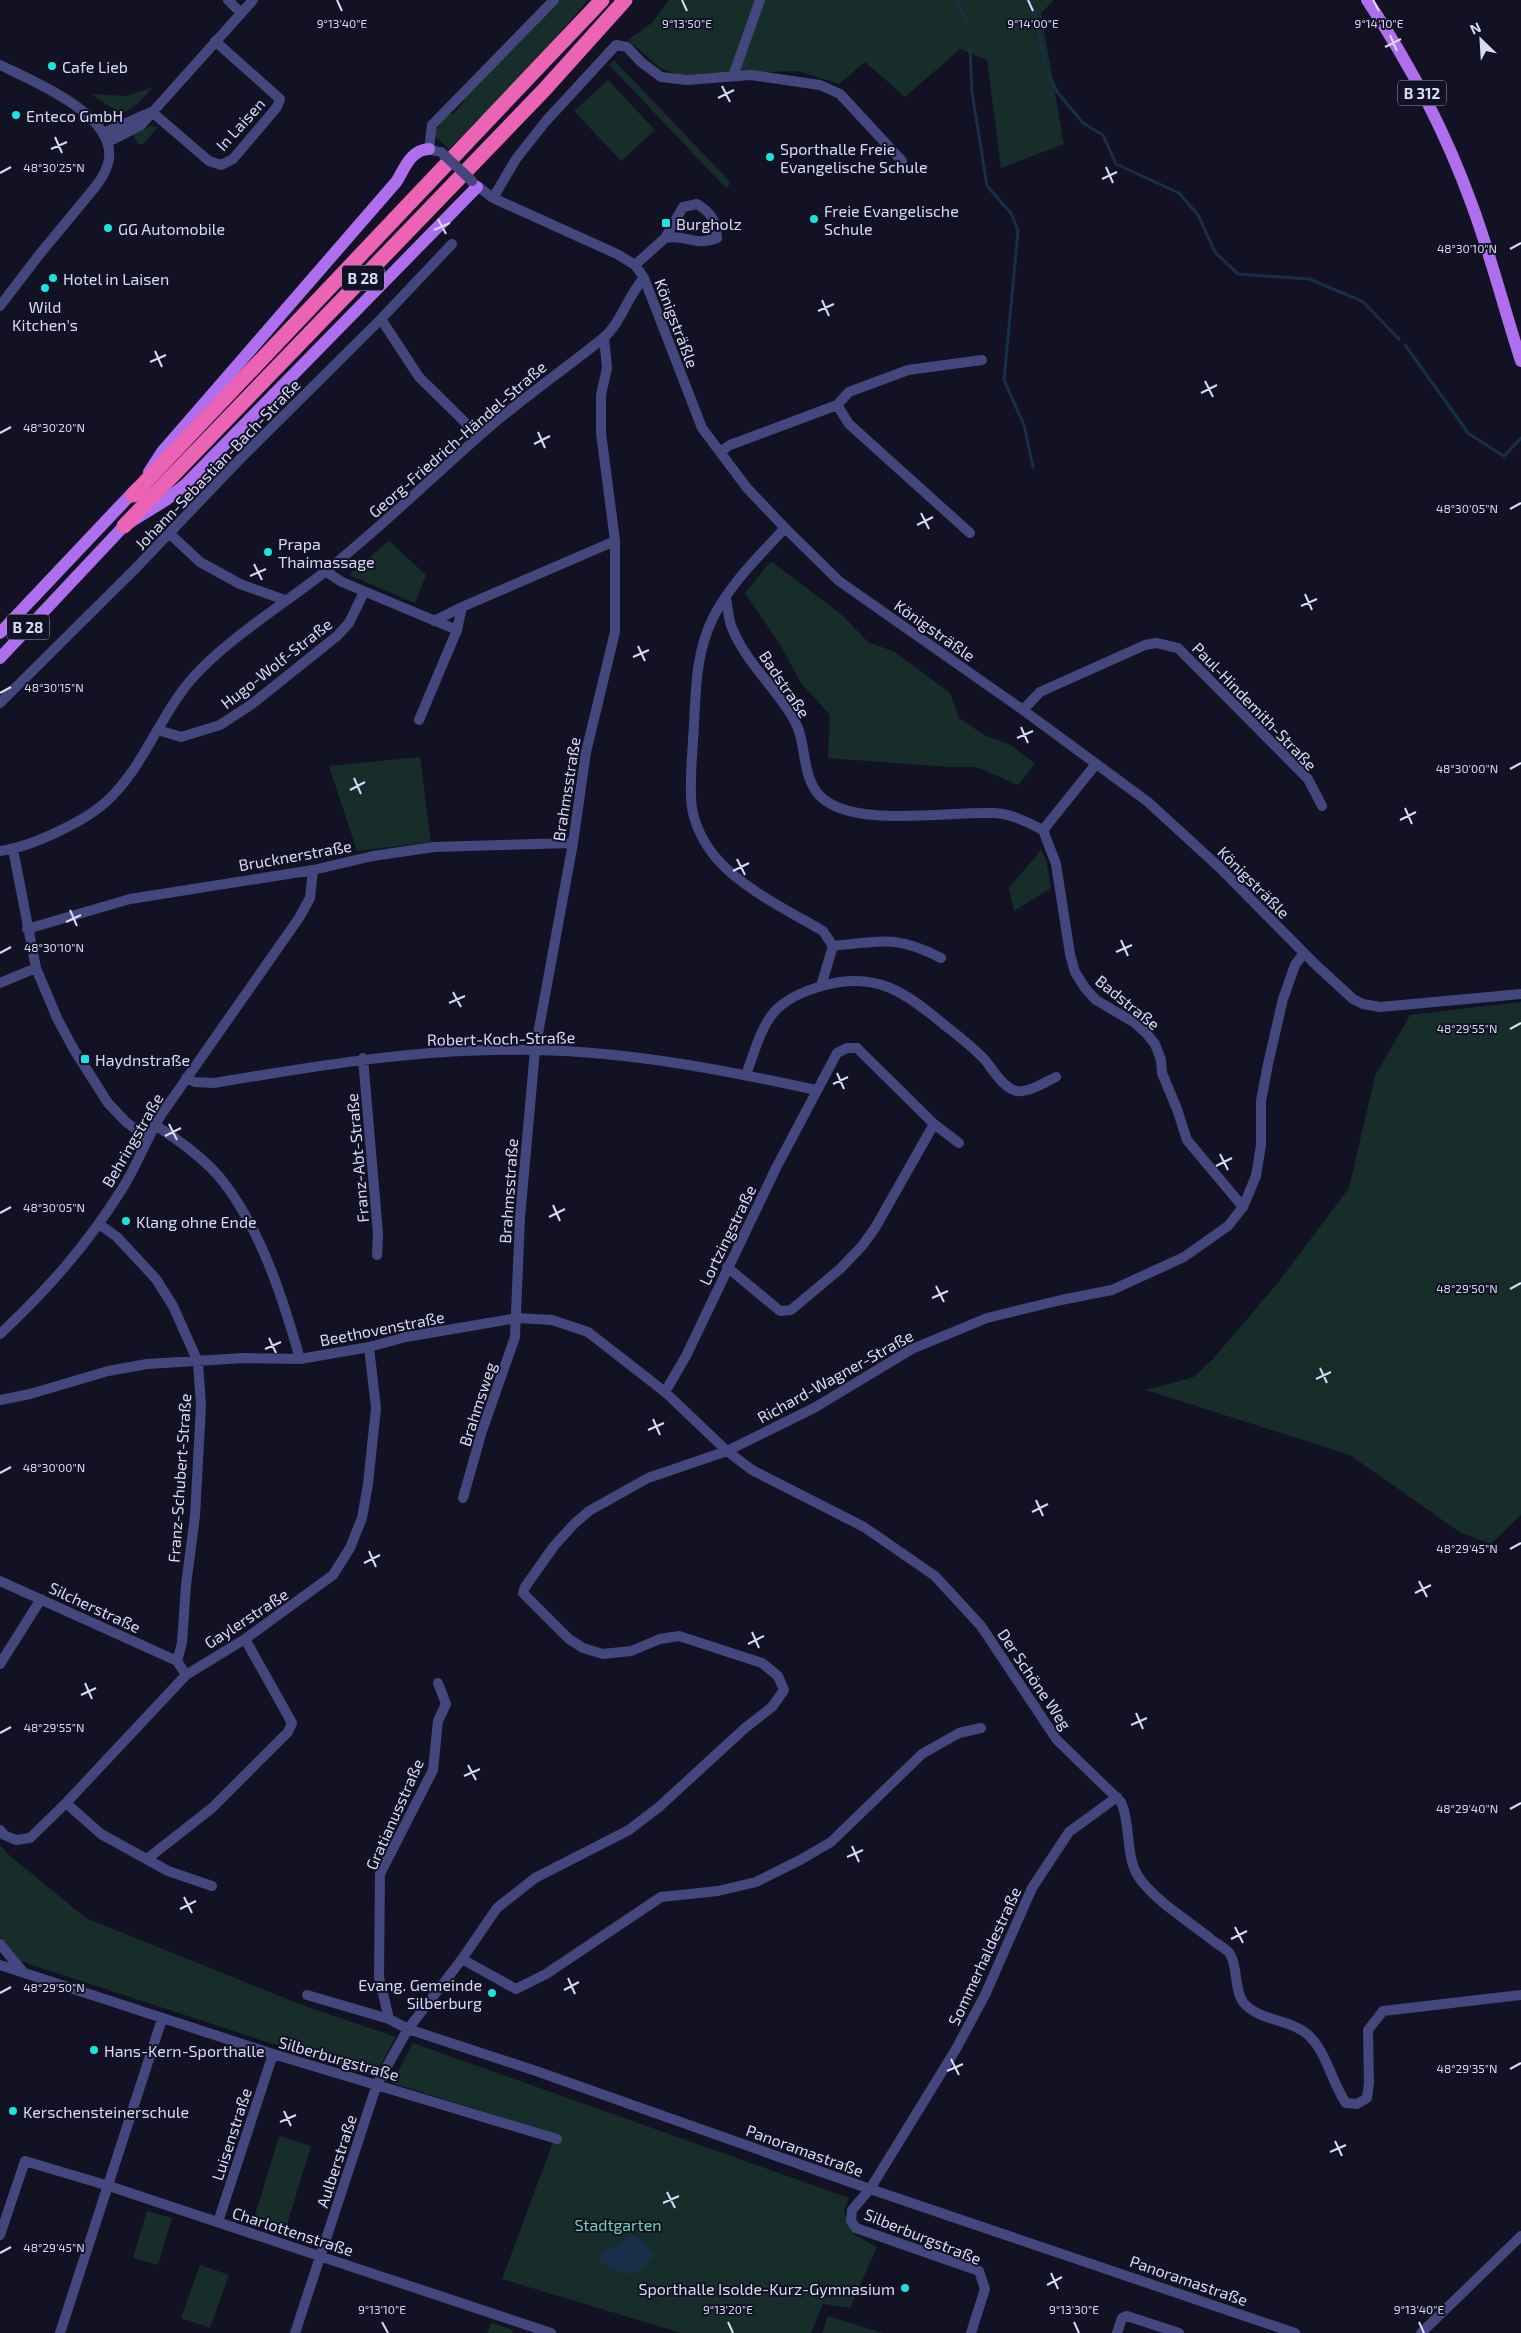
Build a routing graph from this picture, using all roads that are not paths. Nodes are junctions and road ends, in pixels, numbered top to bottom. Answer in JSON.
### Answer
{"nodes":[{"id":1,"x":228,"y":0,"type":"edge"},
{"id":2,"x":253,"y":0,"type":"edge"},
{"id":3,"x":554,"y":0,"type":"edge"},
{"id":4,"x":602,"y":0,"type":"edge"},
{"id":5,"x":625,"y":0,"type":"edge"},
{"id":6,"x":760,"y":0,"type":"edge"},
{"id":7,"x":1367,"y":0,"type":"edge"},
{"id":8,"x":241,"y":13,"type":"junction"},
{"id":9,"x":216,"y":41,"type":"junction"},
{"id":10,"x":0,"y":65,"type":"edge"},
{"id":11,"x":733,"y":76,"type":"junction"},
{"id":12,"x":152,"y":112,"type":"junction"},
{"id":13,"x":106,"y":137,"type":"junction"},
{"id":14,"x":435,"y":151,"type":"junction"},
{"id":15,"x":902,"y":161,"type":"dead end"},
{"id":16,"x":474,"y":184,"type":"junction"},
{"id":17,"x":492,"y":198,"type":"junction"},
{"id":18,"x":665,"y":238,"type":"junction"},
{"id":19,"x":452,"y":244,"type":"dead end"},
{"id":20,"x":635,"y":265,"type":"junction"},
{"id":21,"x":644,"y":278,"type":"junction"},
{"id":22,"x":0,"y":306,"type":"edge"},
{"id":23,"x":381,"y":319,"type":"junction"},
{"id":24,"x":604,"y":338,"type":"junction"},
{"id":25,"x":982,"y":360,"type":"dead end"},
{"id":26,"x":1521,"y":361,"type":"edge"},
{"id":27,"x":837,"y":406,"type":"junction"},
{"id":28,"x":479,"y":436,"type":"junction"},
{"id":29,"x":720,"y":452,"type":"junction"},
{"id":30,"x":133,"y":495,"type":"junction"},
{"id":31,"x":124,"y":526,"type":"junction"},
{"id":32,"x":785,"y":528,"type":"junction"},
{"id":33,"x":970,"y":533,"type":"dead end"},
{"id":34,"x":170,"y":534,"type":"junction"},
{"id":35,"x":615,"y":540,"type":"junction"},
{"id":36,"x":325,"y":571,"type":"junction"},
{"id":37,"x":364,"y":592,"type":"junction"},
{"id":38,"x":726,"y":598,"type":"junction"},
{"id":39,"x":286,"y":600,"type":"junction"},
{"id":40,"x":462,"y":607,"type":"junction"},
{"id":41,"x":434,"y":621,"type":"junction"},
{"id":42,"x":457,"y":630,"type":"junction"},
{"id":43,"x":0,"y":633,"type":"edge"},
{"id":44,"x":0,"y":658,"type":"edge"},
{"id":45,"x":0,"y":703,"type":"edge"},
{"id":46,"x":1023,"y":710,"type":"junction"},
{"id":47,"x":419,"y":720,"type":"dead end"},
{"id":48,"x":158,"y":730,"type":"junction"},
{"id":49,"x":1096,"y":764,"type":"junction"},
{"id":50,"x":1322,"y":806,"type":"dead end"},
{"id":51,"x":1043,"y":830,"type":"junction"},
{"id":52,"x":573,"y":843,"type":"junction"},
{"id":53,"x":13,"y":849,"type":"junction"},
{"id":54,"x":0,"y":851,"type":"edge"},
{"id":55,"x":313,"y":870,"type":"junction"},
{"id":56,"x":27,"y":929,"type":"junction"},
{"id":57,"x":833,"y":946,"type":"junction"},
{"id":58,"x":1304,"y":952,"type":"junction"},
{"id":59,"x":941,"y":958,"type":"dead end"},
{"id":60,"x":36,"y":968,"type":"junction"},
{"id":61,"x":0,"y":983,"type":"edge"},
{"id":62,"x":821,"y":986,"type":"junction"},
{"id":63,"x":1521,"y":994,"type":"edge"},
{"id":64,"x":535,"y":1050,"type":"junction"},
{"id":65,"x":363,"y":1058,"type":"junction"},
{"id":66,"x":746,"y":1075,"type":"junction"},
{"id":67,"x":1056,"y":1077,"type":"dead end"},
{"id":68,"x":186,"y":1078,"type":"junction"},
{"id":69,"x":816,"y":1090,"type":"junction"},
{"id":70,"x":934,"y":1124,"type":"junction"},
{"id":71,"x":155,"y":1125,"type":"junction"},
{"id":72,"x":148,"y":1138,"type":"junction"},
{"id":73,"x":959,"y":1142,"type":"dead end"},
{"id":74,"x":1243,"y":1207,"type":"junction"},
{"id":75,"x":99,"y":1224,"type":"junction"},
{"id":76,"x":377,"y":1255,"type":"dead end"},
{"id":77,"x":727,"y":1267,"type":"junction"},
{"id":78,"x":517,"y":1318,"type":"junction"},
{"id":79,"x":0,"y":1334,"type":"edge"},
{"id":80,"x":369,"y":1347,"type":"junction"},
{"id":81,"x":300,"y":1359,"type":"junction"},
{"id":82,"x":198,"y":1362,"type":"junction"},
{"id":83,"x":665,"y":1392,"type":"junction"},
{"id":84,"x":0,"y":1400,"type":"edge"},
{"id":85,"x":727,"y":1451,"type":"junction"},
{"id":86,"x":463,"y":1498,"type":"dead end"},
{"id":87,"x":0,"y":1581,"type":"edge"},
{"id":88,"x":525,"y":1587,"type":"joint"},
{"id":89,"x":41,"y":1599,"type":"junction"},
{"id":90,"x":245,"y":1638,"type":"junction"},
{"id":91,"x":176,"y":1661,"type":"junction"},
{"id":92,"x":0,"y":1664,"type":"edge"},
{"id":93,"x":186,"y":1674,"type":"junction"},
{"id":94,"x":438,"y":1683,"type":"dead end"},
{"id":95,"x":981,"y":1728,"type":"dead end"},
{"id":96,"x":1117,"y":1797,"type":"junction"},
{"id":97,"x":66,"y":1804,"type":"junction"},
{"id":98,"x":2,"y":1833,"type":"edge"},
{"id":99,"x":147,"y":1859,"type":"junction"},
{"id":100,"x":212,"y":1886,"type":"dead end"},
{"id":101,"x":0,"y":1944,"type":"edge"},
{"id":102,"x":462,"y":1959,"type":"junction"},
{"id":103,"x":0,"y":1965,"type":"edge"},
{"id":104,"x":24,"y":1973,"type":"junction"},
{"id":105,"x":307,"y":1995,"type":"dead end"},
{"id":106,"x":1521,"y":1996,"type":"edge"},
{"id":107,"x":162,"y":2019,"type":"junction"},
{"id":108,"x":389,"y":2019,"type":"junction"},
{"id":109,"x":408,"y":2030,"type":"junction"},
{"id":110,"x":273,"y":2054,"type":"junction"},
{"id":111,"x":377,"y":2084,"type":"junction"},
{"id":112,"x":556,"y":2139,"type":"dead end"},
{"id":113,"x":109,"y":2186,"type":"junction"},
{"id":114,"x":870,"y":2189,"type":"junction"},
{"id":115,"x":851,"y":2221,"type":"joint"},
{"id":116,"x":218,"y":2222,"type":"junction"},
{"id":117,"x":0,"y":2235,"type":"edge"},
{"id":118,"x":1521,"y":2236,"type":"edge"},
{"id":119,"x":320,"y":2257,"type":"junction"},
{"id":120,"x":518,"y":2322,"type":"junction"},
{"id":121,"x":60,"y":2333,"type":"edge"},
{"id":122,"x":295,"y":2333,"type":"edge"},
{"id":123,"x":514,"y":2333,"type":"edge"},
{"id":124,"x":551,"y":2333,"type":"edge"},
{"id":125,"x":971,"y":2333,"type":"edge"},
{"id":126,"x":1117,"y":2333,"type":"edge"},
{"id":127,"x":1179,"y":2333,"type":"edge"},
{"id":128,"x":1295,"y":2333,"type":"edge"},
{"id":129,"x":1421,"y":2333,"type":"edge"}],
"edges":[{"from":1,"to":8,"type":"street"},
{"from":2,"to":8,"type":"street"},
{"from":3,"to":14,"type":"street"},
{"from":4,"to":30,"type":"highway","number":"B 28"},
{"from":5,"to":31,"type":"highway","number":"B 28"},
{"from":6,"to":11,"type":"street"},
{"from":7,"to":26,"type":"main road","number":"B 312"},
{"from":8,"to":9,"type":"street"},
{"from":9,"to":12,"type":"street"},
{"from":9,"to":12,"type":"street","name":"In Laisen"},
{"from":10,"to":13,"type":"street"},
{"from":11,"to":15,"type":"street"},
{"from":11,"to":17,"type":"street"},
{"from":12,"to":13,"type":"street"},
{"from":13,"to":22,"type":"street"},
{"from":14,"to":16,"type":"street","name":"Königsträßle","bridge":true},
{"from":14,"to":30,"type":"main road"},
{"from":16,"to":17,"type":"street","name":"Königsträßle"},
{"from":16,"to":31,"type":"main road"},
{"from":17,"to":20,"type":"street","name":"Königsträßle"},
{"from":18,"to":18,"type":"street","name":"Königsträßle"},
{"from":18,"to":20,"type":"street","name":"Königsträßle"},
{"from":19,"to":23,"type":"street","name":"Johann-Sebastian-Bach-Straße"},
{"from":20,"to":21,"type":"street","name":"Königsträßle"},
{"from":21,"to":24,"type":"street"},
{"from":21,"to":29,"type":"street","name":"Königsträßle"},
{"from":23,"to":28,"type":"street"},
{"from":23,"to":34,"type":"street","name":"Johann-Sebastian-Bach-Straße"},
{"from":24,"to":28,"type":"street","name":"Georg-Friedrich-Händel-Straße"},
{"from":24,"to":35,"type":"street","name":"Brahmsstraße"},
{"from":25,"to":27,"type":"street"},
{"from":27,"to":29,"type":"street"},
{"from":27,"to":33,"type":"street"},
{"from":28,"to":36,"type":"street","name":"Georg-Friedrich-Händel-Straße"},
{"from":29,"to":32,"type":"street","name":"Königsträßle"},
{"from":30,"to":43,"type":"main road","number":"B 28"},
{"from":31,"to":44,"type":"main road","number":"B 28"},
{"from":32,"to":38,"type":"street"},
{"from":32,"to":46,"type":"street","name":"Königsträßle"},
{"from":34,"to":39,"type":"street"},
{"from":34,"to":45,"type":"street","name":"Johann-Sebastian-Bach-Straße"},
{"from":35,"to":40,"type":"street"},
{"from":35,"to":52,"type":"street","name":"Brahmsstraße"},
{"from":36,"to":37,"type":"street"},
{"from":36,"to":39,"type":"street","name":"Georg-Friedrich-Händel-Straße"},
{"from":37,"to":41,"type":"street"},
{"from":37,"to":48,"type":"street","name":"Hugo-Wolf-Straße"},
{"from":38,"to":51,"type":"street","name":"Badstraße"},
{"from":38,"to":57,"type":"street"},
{"from":39,"to":48,"type":"street","name":"Georg-Friedrich-Händel-Straße"},
{"from":40,"to":41,"type":"street"},
{"from":40,"to":42,"type":"street"},
{"from":41,"to":42,"type":"street"},
{"from":42,"to":47,"type":"street"},
{"from":46,"to":49,"type":"street","name":"Königsträßle"},
{"from":46,"to":50,"type":"street","name":"Paul-Hindemith-Straße"},
{"from":48,"to":53,"type":"street","name":"Georg-Friedrich-Händel-Straße"},
{"from":49,"to":51,"type":"street"},
{"from":49,"to":58,"type":"street","name":"Königsträßle"},
{"from":51,"to":74,"type":"street","name":"Badstraße"},
{"from":52,"to":55,"type":"street","name":"Brucknerstraße"},
{"from":52,"to":64,"type":"street","name":"Brahmsstraße"},
{"from":53,"to":54,"type":"street","name":"Georg-Friedrich-Händel-Straße"},
{"from":53,"to":56,"type":"street"},
{"from":55,"to":56,"type":"street","name":"Brucknerstraße"},
{"from":55,"to":68,"type":"street","name":"Behringstraße"},
{"from":56,"to":60,"type":"street"},
{"from":57,"to":59,"type":"street"},
{"from":57,"to":62,"type":"street"},
{"from":58,"to":63,"type":"street","name":"Königsträßle"},
{"from":58,"to":74,"type":"street","name":"Richard-Wagner-Straße"},
{"from":60,"to":61,"type":"street"},
{"from":60,"to":72,"type":"street"},
{"from":62,"to":66,"type":"street"},
{"from":62,"to":67,"type":"street"},
{"from":64,"to":65,"type":"street","name":"Robert-Koch-Straße"},
{"from":64,"to":66,"type":"street","name":"Robert-Koch-Straße"},
{"from":64,"to":78,"type":"street","name":"Brahmsstraße"},
{"from":65,"to":68,"type":"street","name":"Robert-Koch-Straße"},
{"from":65,"to":76,"type":"street","name":"Franz-Abt-Straße"},
{"from":66,"to":69,"type":"street","name":"Robert-Koch-Straße"},
{"from":68,"to":71,"type":"street","name":"Behringstraße"},
{"from":69,"to":70,"type":"street","name":"Lortzingstraße"},
{"from":69,"to":77,"type":"street","name":"Lortzingstraße"},
{"from":70,"to":73,"type":"street"},
{"from":70,"to":77,"type":"street"},
{"from":71,"to":72,"type":"street","name":"Behringstraße"},
{"from":71,"to":81,"type":"street"},
{"from":72,"to":75,"type":"street","name":"Behringstraße"},
{"from":74,"to":85,"type":"street","name":"Richard-Wagner-Straße"},
{"from":75,"to":79,"type":"street","name":"Behringstraße"},
{"from":75,"to":82,"type":"street","name":"Franz-Schubert-Straße"},
{"from":77,"to":83,"type":"street","name":"Lortzingstraße"},
{"from":78,"to":80,"type":"street","name":"Beethovenstraße"},
{"from":78,"to":83,"type":"street","name":"Beethovenstraße"},
{"from":78,"to":86,"type":"street","name":"Brahmsweg"},
{"from":80,"to":81,"type":"street","name":"Beethovenstraße"},
{"from":80,"to":90,"type":"street","name":"Gaylerstraße"},
{"from":81,"to":82,"type":"street","name":"Beethovenstraße"},
{"from":82,"to":84,"type":"street","name":"Beethovenstraße"},
{"from":82,"to":91,"type":"street","name":"Franz-Schubert-Straße"},
{"from":83,"to":85,"type":"street","name":"Beethovenstraße"},
{"from":85,"to":88,"type":"street","name":"Richard-Wagner-Straße"},
{"from":85,"to":96,"type":"street","name":"Der Schöne Weg"},
{"from":87,"to":89,"type":"street","name":"Silcherstraße"},
{"from":88,"to":102,"type":"street","name":"Aulberstraße"},
{"from":89,"to":91,"type":"street","name":"Silcherstraße"},
{"from":89,"to":92,"type":"street"},
{"from":90,"to":93,"type":"street","name":"Gaylerstraße"},
{"from":90,"to":99,"type":"street"},
{"from":91,"to":93,"type":"street"},
{"from":93,"to":97,"type":"street","name":"Gaylerstraße"},
{"from":94,"to":108,"type":"street","name":"Gratianusstraße"},
{"from":95,"to":102,"type":"street"},
{"from":96,"to":106,"type":"street","name":"Der Schöne Weg"},
{"from":96,"to":114,"type":"street","name":"Sommerhaldestraße"},
{"from":97,"to":98,"type":"street","name":"Gaylerstraße"},
{"from":97,"to":99,"type":"street"},
{"from":99,"to":100,"type":"street"},
{"from":101,"to":104,"type":"street"},
{"from":102,"to":109,"type":"street","name":"Aulberstraße"},
{"from":103,"to":104,"type":"street","name":"Silberburgstraße"},
{"from":104,"to":107,"type":"street","name":"Silberburgstraße"},
{"from":105,"to":108,"type":"street","name":"Panoramastraße"},
{"from":107,"to":110,"type":"street","name":"Silberburgstraße"},
{"from":107,"to":113,"type":"street"},
{"from":108,"to":109,"type":"street","name":"Panoramastraße"},
{"from":109,"to":111,"type":"street","name":"Aulberstraße"},
{"from":109,"to":114,"type":"street","name":"Panoramastraße"},
{"from":110,"to":111,"type":"street","name":"Silberburgstraße"},
{"from":110,"to":116,"type":"street","name":"Luisenstraße"},
{"from":111,"to":112,"type":"street","name":"Silberburgstraße"},
{"from":111,"to":119,"type":"street","name":"Aulberstraße"},
{"from":113,"to":116,"type":"street","name":"Charlottenstraße"},
{"from":113,"to":117,"type":"street","name":"Charlottenstraße"},
{"from":113,"to":121,"type":"street"},
{"from":114,"to":115,"type":"street","name":"Sommerhaldestraße"},
{"from":114,"to":128,"type":"street","name":"Panoramastraße"},
{"from":115,"to":125,"type":"street","name":"Silberburgstraße"},
{"from":116,"to":119,"type":"street","name":"Charlottenstraße"},
{"from":118,"to":129,"type":"street"},
{"from":119,"to":120,"type":"street","name":"Charlottenstraße"},
{"from":119,"to":122,"type":"street","name":"Aulberstraße"},
{"from":120,"to":123,"type":"street"},
{"from":120,"to":124,"type":"street","name":"Charlottenstraße"},
{"from":126,"to":127,"type":"street"}]}
